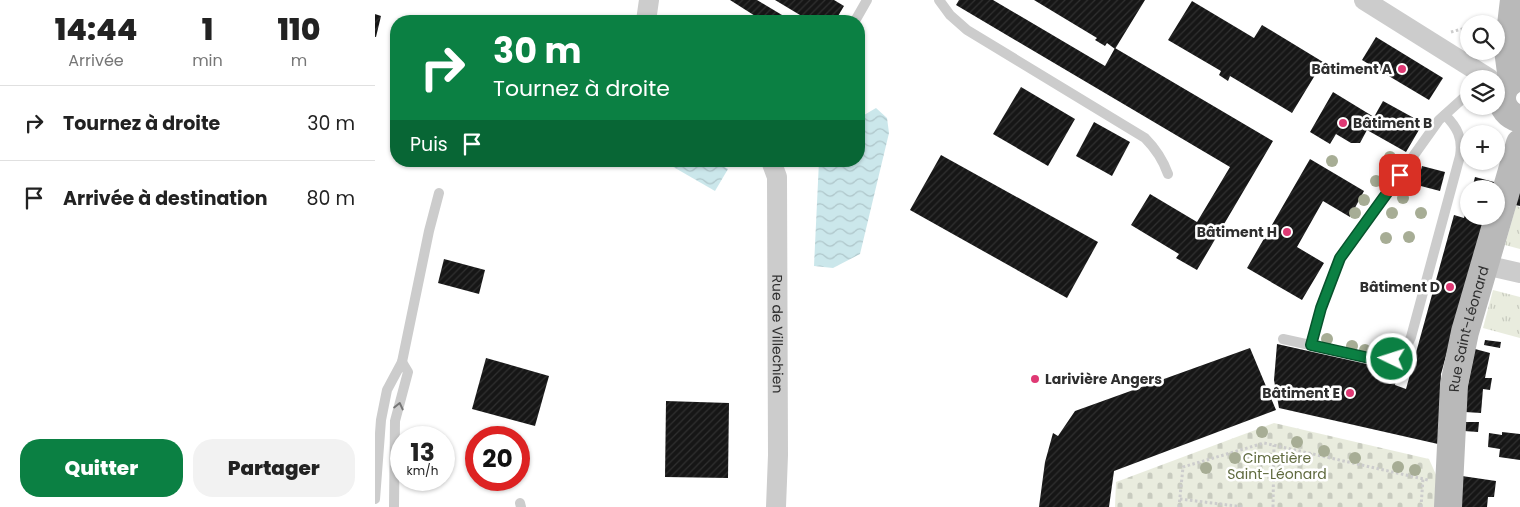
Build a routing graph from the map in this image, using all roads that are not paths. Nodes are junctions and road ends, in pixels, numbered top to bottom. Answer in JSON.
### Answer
{"nodes":[{"id":1,"x":649,"y":0,"type":"edge"},
{"id":2,"x":867,"y":0,"type":"edge"},
{"id":3,"x":939,"y":0,"type":"edge"},
{"id":4,"x":1364,"y":0,"type":"edge"},
{"id":5,"x":1515,"y":0,"type":"edge"},
{"id":6,"x":647,"y":15,"type":"edge"},
{"id":7,"x":858,"y":15,"type":"edge"},
{"id":8,"x":1520,"y":54,"type":"edge"},
{"id":9,"x":1482,"y":70,"type":"edge"},
{"id":10,"x":1502,"y":70,"type":"edge"},
{"id":11,"x":1460,"y":101,"type":"edge"},
{"id":12,"x":1505,"y":107,"type":"edge"},
{"id":13,"x":1445,"y":115,"type":"junction"},
{"id":14,"x":1517,"y":118,"type":"edge"},
{"id":15,"x":1518,"y":149,"type":"edge"},
{"id":16,"x":773,"y":167,"type":"edge"},
{"id":17,"x":1168,"y":174,"type":"dead end"},
{"id":18,"x":439,"y":193,"type":"dead end"},
{"id":19,"x":1485,"y":265,"type":"junction"},
{"id":20,"x":1520,"y":273,"type":"edge"},
{"id":21,"x":1283,"y":339,"type":"dead end"},
{"id":22,"x":1311,"y":345,"type":"junction"},
{"id":23,"x":402,"y":362,"type":"junction"},
{"id":24,"x":375,"y":499,"type":"edge"},
{"id":25,"x":394,"y":507,"type":"edge"},
{"id":26,"x":776,"y":507,"type":"edge"},
{"id":27,"x":1448,"y":507,"type":"edge"}],
"edges":[{"from":1,"to":6,"type":"street"},
{"from":2,"to":7,"type":"lane"},
{"from":3,"to":17,"type":"lane"},
{"from":4,"to":9,"type":"street"},
{"from":5,"to":8,"type":"street"},
{"from":5,"to":10,"type":"street"},
{"from":11,"to":13,"type":"lane"},
{"from":12,"to":14,"type":"street"},
{"from":13,"to":22,"type":"lane"},
{"from":13,"to":22,"type":"lane"},
{"from":14,"to":15,"type":"street","name":"Rue Saint-Léonard"},
{"from":15,"to":19,"type":"street","name":"Rue Saint-Léonard"},
{"from":16,"to":26,"type":"street","name":"Rue de Villechien"},
{"from":18,"to":23,"type":"lane"},
{"from":19,"to":20,"type":"street"},
{"from":19,"to":27,"type":"street","name":"Rue Saint-Léonard"},
{"from":21,"to":22,"type":"lane"},
{"from":23,"to":24,"type":"lane"},
{"from":25,"to":23,"type":"lane","one_way":true}]}
